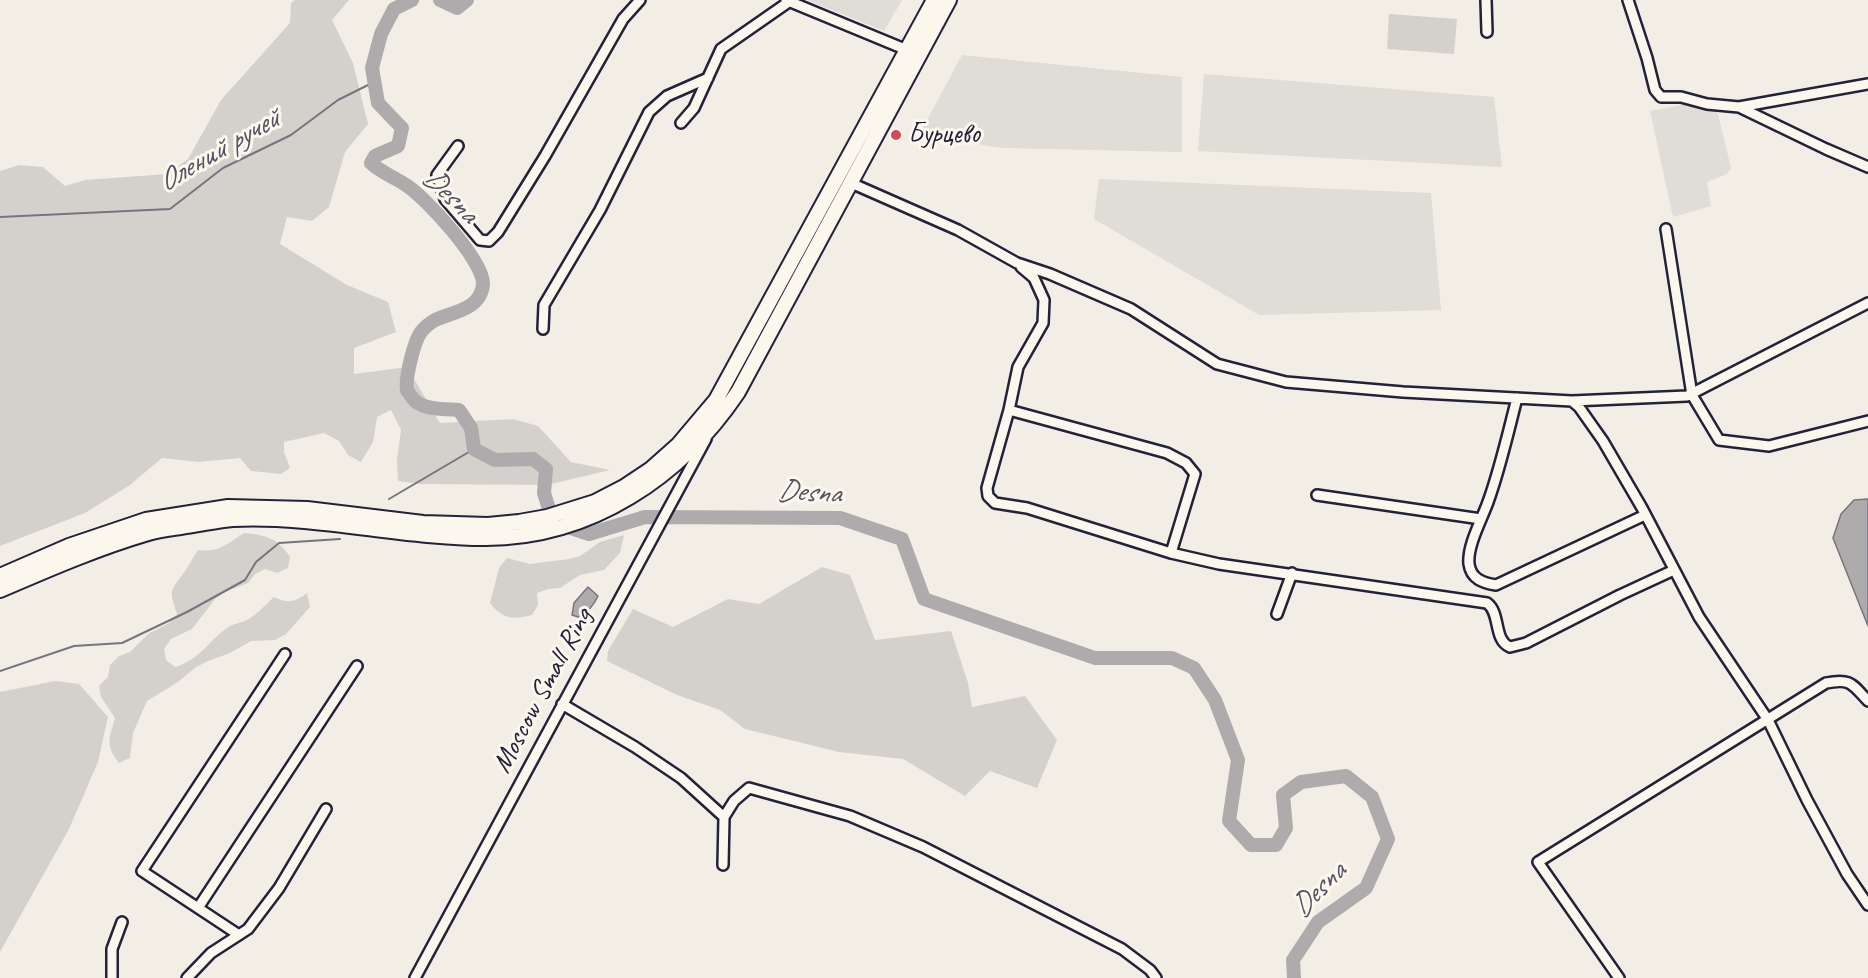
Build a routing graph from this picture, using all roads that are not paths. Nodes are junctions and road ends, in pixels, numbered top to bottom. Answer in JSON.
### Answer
{"nodes":[{"id":1,"x":640,"y":0,"type":"edge"},
{"id":2,"x":934,"y":0,"type":"edge"},
{"id":3,"x":949,"y":0,"type":"edge"},
{"id":4,"x":1486,"y":0,"type":"edge"},
{"id":5,"x":1628,"y":0,"type":"edge"},
{"id":6,"x":788,"y":1,"type":"edge"},
{"id":7,"x":1487,"y":32,"type":"dead end"},
{"id":8,"x":907,"y":50,"type":"junction"},
{"id":9,"x":708,"y":78,"type":"junction"},
{"id":10,"x":1868,"y":84,"type":"edge"},
{"id":11,"x":1739,"y":106,"type":"junction"},
{"id":12,"x":681,"y":123,"type":"dead end"},
{"id":13,"x":458,"y":146,"type":"dead end"},
{"id":14,"x":1868,"y":167,"type":"edge"},
{"id":15,"x":851,"y":183,"type":"junction"},
{"id":16,"x":1666,"y":229,"type":"dead end"},
{"id":17,"x":1017,"y":263,"type":"junction"},
{"id":18,"x":1868,"y":303,"type":"edge"},
{"id":19,"x":543,"y":329,"type":"dead end"},
{"id":20,"x":1692,"y":395,"type":"junction"},
{"id":21,"x":1517,"y":398,"type":"junction"},
{"id":22,"x":1572,"y":401,"type":"junction"},
{"id":23,"x":1009,"y":410,"type":"junction"},
{"id":24,"x":1868,"y":420,"type":"edge"},
{"id":25,"x":714,"y":426,"type":"junction"},
{"id":26,"x":656,"y":473,"type":"junction"},
{"id":27,"x":1317,"y":495,"type":"dead end"},
{"id":28,"x":1645,"y":515,"type":"junction"},
{"id":29,"x":1481,"y":519,"type":"junction"},
{"id":30,"x":487,"y":532,"type":"junction"},
{"id":31,"x":1171,"y":553,"type":"junction"},
{"id":32,"x":1674,"y":570,"type":"junction"},
{"id":33,"x":1292,"y":573,"type":"junction"},
{"id":34,"x":0,"y":576,"type":"edge"},
{"id":35,"x":0,"y":590,"type":"edge"},
{"id":36,"x":1277,"y":614,"type":"dead end"},
{"id":37,"x":285,"y":654,"type":"dead end"},
{"id":38,"x":357,"y":666,"type":"dead end"},
{"id":39,"x":1868,"y":701,"type":"edge"},
{"id":40,"x":562,"y":704,"type":"junction"},
{"id":41,"x":1768,"y":720,"type":"junction"},
{"id":42,"x":326,"y":809,"type":"dead end"},
{"id":43,"x":724,"y":817,"type":"junction"},
{"id":44,"x":723,"y":865,"type":"dead end"},
{"id":45,"x":1868,"y":905,"type":"edge"},
{"id":46,"x":198,"y":908,"type":"junction"},
{"id":47,"x":122,"y":922,"type":"dead end"},
{"id":48,"x":239,"y":935,"type":"junction"},
{"id":49,"x":112,"y":978,"type":"edge"},
{"id":50,"x":187,"y":978,"type":"edge"},
{"id":51,"x":415,"y":978,"type":"edge"},
{"id":52,"x":1156,"y":978,"type":"edge"},
{"id":53,"x":1619,"y":978,"type":"edge"}],
"edges":[{"from":1,"to":13,"type":"street"},
{"from":2,"to":8,"type":"highway"},
{"from":3,"to":15,"type":"highway"},
{"from":4,"to":7,"type":"street"},
{"from":5,"to":11,"type":"street"},
{"from":6,"to":8,"type":"street"},
{"from":6,"to":9,"type":"street"},
{"from":8,"to":26,"type":"highway"},
{"from":9,"to":12,"type":"street"},
{"from":9,"to":19,"type":"street"},
{"from":10,"to":11,"type":"street"},
{"from":11,"to":14,"type":"street"},
{"from":15,"to":17,"type":"street"},
{"from":15,"to":25,"type":"highway"},
{"from":16,"to":20,"type":"street"},
{"from":17,"to":21,"type":"street"},
{"from":17,"to":23,"type":"street"},
{"from":18,"to":20,"type":"street"},
{"from":20,"to":22,"type":"street"},
{"from":20,"to":24,"type":"street"},
{"from":21,"to":22,"type":"street"},
{"from":21,"to":29,"type":"street"},
{"from":22,"to":28,"type":"street"},
{"from":23,"to":31,"type":"street"},
{"from":23,"to":31,"type":"street"},
{"from":25,"to":26,"type":"highway"},
{"from":25,"to":40,"type":"street","name":"Moscow Small Ring"},
{"from":26,"to":30,"type":"highway"},
{"from":27,"to":29,"type":"street"},
{"from":28,"to":29,"type":"street"},
{"from":28,"to":32,"type":"street"},
{"from":30,"to":34,"type":"highway"},
{"from":30,"to":35,"type":"highway"},
{"from":31,"to":33,"type":"street"},
{"from":32,"to":33,"type":"street"},
{"from":32,"to":41,"type":"street"},
{"from":33,"to":36,"type":"street"},
{"from":37,"to":46,"type":"street"},
{"from":38,"to":46,"type":"street"},
{"from":39,"to":41,"type":"street"},
{"from":40,"to":43,"type":"street"},
{"from":40,"to":51,"type":"street","name":"Moscow Small Ring"},
{"from":41,"to":45,"type":"street"},
{"from":41,"to":53,"type":"street"},
{"from":42,"to":48,"type":"street"},
{"from":43,"to":44,"type":"street"},
{"from":43,"to":52,"type":"street"},
{"from":46,"to":48,"type":"street"},
{"from":47,"to":49,"type":"street"},
{"from":48,"to":50,"type":"street"}]}
